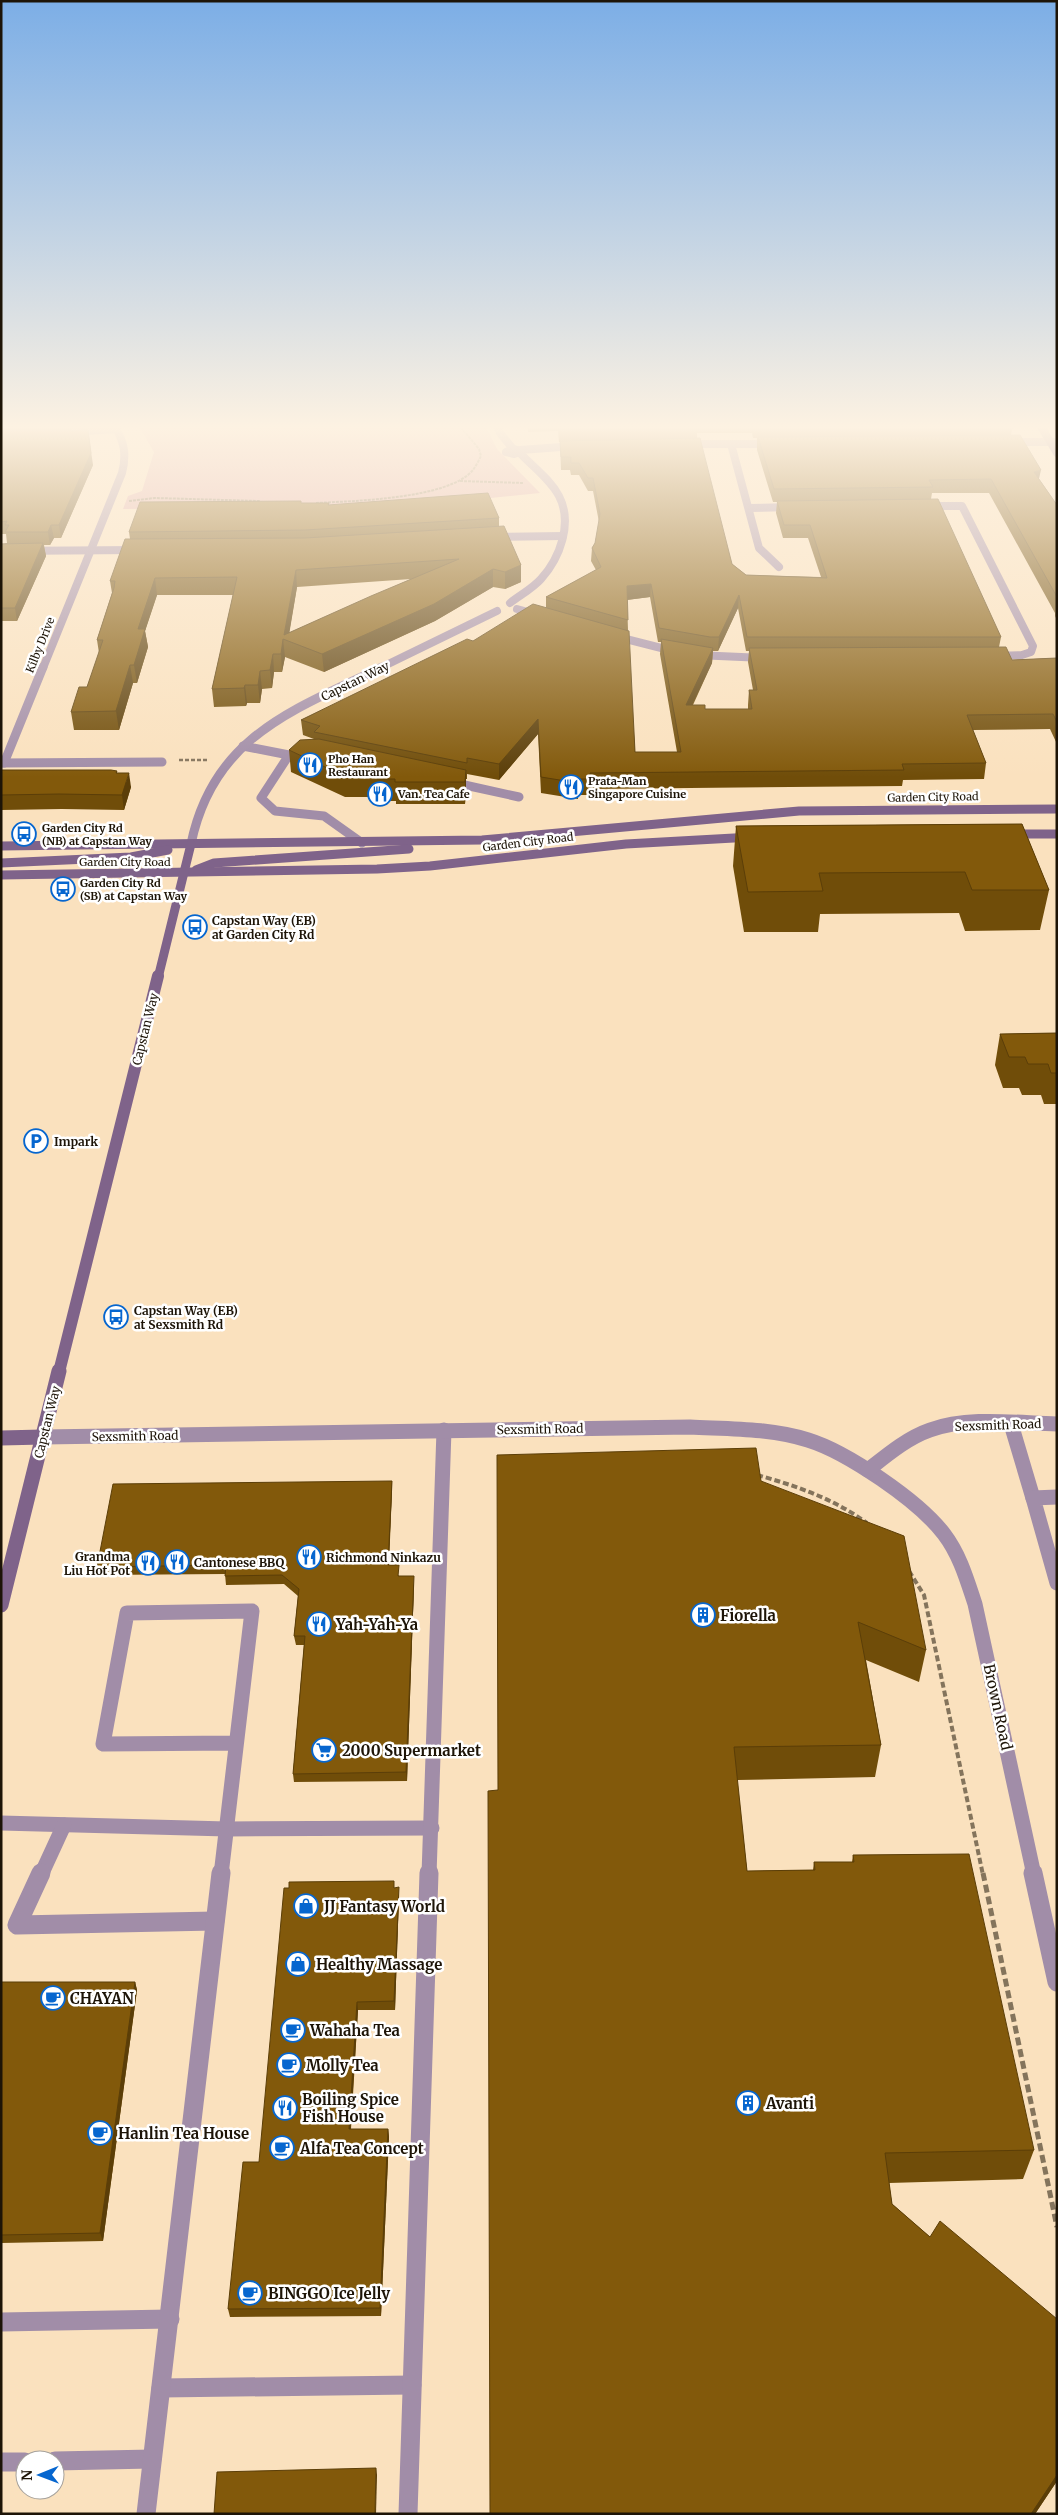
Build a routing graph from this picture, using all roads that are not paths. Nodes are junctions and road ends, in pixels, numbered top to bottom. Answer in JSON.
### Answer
{"nodes":[{"id":1,"x":94,"y":542,"type":"edge"},
{"id":2,"x":561,"y":542,"type":"edge"},
{"id":3,"x":758,"y":542,"type":"edge"},
{"id":4,"x":980,"y":542,"type":"edge"},
{"id":5,"x":91,"y":550,"type":"junction"},
{"id":6,"x":148,"y":550,"type":"edge"},
{"id":7,"x":1,"y":551,"type":"edge"},
{"id":8,"x":779,"y":567,"type":"dead end"},
{"id":9,"x":510,"y":603,"type":"junction"},
{"id":10,"x":508,"y":611,"type":"junction"},
{"id":11,"x":552,"y":619,"type":"edge"},
{"id":12,"x":606,"y":634,"type":"edge"},
{"id":13,"x":983,"y":656,"type":"edge"},
{"id":14,"x":774,"y":658,"type":"edge"},
{"id":15,"x":243,"y":746,"type":"junction"},
{"id":16,"x":162,"y":762,"type":"road end"},
{"id":17,"x":2,"y":763,"type":"edge"},
{"id":18,"x":444,"y":781,"type":"edge"},
{"id":19,"x":519,"y":797,"type":"dead end"},
{"id":20,"x":1057,"y":809,"type":"edge"},
{"id":21,"x":997,"y":834,"type":"edge"},
{"id":22,"x":1057,"y":834,"type":"edge"},
{"id":23,"x":763,"y":837,"type":"edge"},
{"id":24,"x":482,"y":840,"type":"junction"},
{"id":25,"x":362,"y":842,"type":"junction"},
{"id":26,"x":191,"y":844,"type":"junction"},
{"id":27,"x":1,"y":846,"type":"edge"},
{"id":28,"x":1,"y":863,"type":"edge"},
{"id":29,"x":184,"y":874,"type":"junction"},
{"id":30,"x":1,"y":875,"type":"edge"},
{"id":31,"x":1011,"y":1424,"type":"junction"},
{"id":32,"x":1057,"y":1424,"type":"edge"},
{"id":33,"x":444,"y":1430,"type":"junction"},
{"id":34,"x":43,"y":1437,"type":"junction"},
{"id":35,"x":1,"y":1438,"type":"edge"},
{"id":36,"x":868,"y":1470,"type":"junction"},
{"id":37,"x":1057,"y":1497,"type":"edge"},
{"id":38,"x":1033,"y":1498,"type":"junction"},
{"id":39,"x":1057,"y":1583,"type":"edge"},
{"id":40,"x":1,"y":1605,"type":"edge"},
{"id":41,"x":236,"y":1743,"type":"junction"},
{"id":42,"x":1,"y":1823,"type":"edge"},
{"id":43,"x":64,"y":1825,"type":"junction"},
{"id":44,"x":432,"y":1828,"type":"junction"},
{"id":45,"x":227,"y":1829,"type":"junction"},
{"id":46,"x":215,"y":1921,"type":"junction"},
{"id":47,"x":1057,"y":1982,"type":"edge"},
{"id":48,"x":170,"y":2318,"type":"junction"},
{"id":49,"x":1,"y":2322,"type":"edge"},
{"id":50,"x":412,"y":2385,"type":"junction"},
{"id":51,"x":161,"y":2388,"type":"junction"},
{"id":52,"x":152,"y":2459,"type":"junction"},
{"id":53,"x":65,"y":2461,"type":"edge"},
{"id":54,"x":1,"y":2462,"type":"edge"},
{"id":55,"x":15,"y":2462,"type":"edge"},
{"id":56,"x":146,"y":2514,"type":"edge"},
{"id":57,"x":408,"y":2514,"type":"edge"}],
"edges":[{"from":1,"to":5,"type":"street","name":"Kilby Drive"},
{"from":2,"to":9,"type":"street"},
{"from":3,"to":8,"type":"street"},
{"from":4,"to":13,"type":"street"},
{"from":5,"to":6,"type":"street"},
{"from":5,"to":7,"type":"street"},
{"from":5,"to":17,"type":"street","name":"Kilby Drive"},
{"from":9,"to":10,"type":"street"},
{"from":9,"to":10,"type":"street","name":"Capstan Way"},
{"from":10,"to":11,"type":"street"},
{"from":10,"to":15,"type":"street","name":"Capstan Way"},
{"from":12,"to":14,"type":"street"},
{"from":15,"to":25,"type":"street"},
{"from":15,"to":26,"type":"street","name":"Capstan Way"},
{"from":16,"to":17,"type":"street"},
{"from":18,"to":19,"type":"street"},
{"from":20,"to":24,"type":"main road","name":"Garden City Road"},
{"from":21,"to":22,"type":"main road"},
{"from":23,"to":29,"type":"main road","name":"Garden City Road"},
{"from":24,"to":25,"type":"main road","name":"Garden City Road"},
{"from":24,"to":29,"type":"main road"},
{"from":25,"to":26,"type":"main road","name":"Garden City Road"},
{"from":26,"to":27,"type":"main road","name":"Garden City Road"},
{"from":26,"to":28,"type":"main road"},
{"from":26,"to":29,"type":"main road","name":"Capstan Way"},
{"from":29,"to":30,"type":"main road","name":"Garden City Road"},
{"from":29,"to":34,"type":"main road","name":"Capstan Way"},
{"from":31,"to":32,"type":"street","name":"Sexsmith Road"},
{"from":31,"to":36,"type":"street","name":"Sexsmith Road"},
{"from":31,"to":38,"type":"street"},
{"from":33,"to":34,"type":"street","name":"Sexsmith Road"},
{"from":33,"to":36,"type":"street","name":"Sexsmith Road"},
{"from":33,"to":44,"type":"street"},
{"from":34,"to":35,"type":"main road","name":"Sexsmith Road"},
{"from":34,"to":40,"type":"main road","name":"Capstan Way"},
{"from":36,"to":47,"type":"street","name":"Brown Road"},
{"from":37,"to":38,"type":"street"},
{"from":38,"to":39,"type":"street"},
{"from":41,"to":41,"type":"street"},
{"from":41,"to":45,"type":"street"},
{"from":42,"to":43,"type":"street"},
{"from":43,"to":45,"type":"street"},
{"from":43,"to":46,"type":"street"},
{"from":44,"to":45,"type":"street"},
{"from":44,"to":50,"type":"street"},
{"from":45,"to":46,"type":"street"},
{"from":46,"to":48,"type":"street"},
{"from":48,"to":49,"type":"street"},
{"from":48,"to":51,"type":"street"},
{"from":50,"to":51,"type":"street"},
{"from":50,"to":57,"type":"street"},
{"from":51,"to":52,"type":"street"},
{"from":52,"to":53,"type":"street"},
{"from":52,"to":56,"type":"street"},
{"from":54,"to":55,"type":"street"}]}
